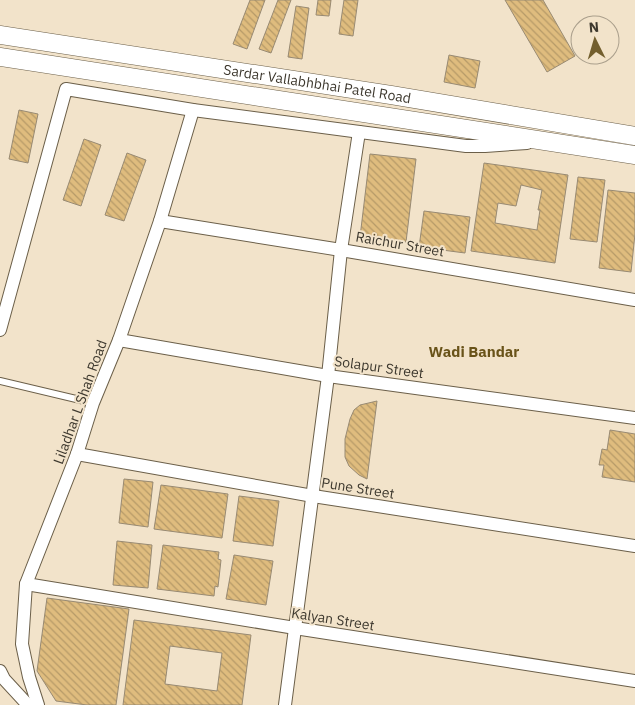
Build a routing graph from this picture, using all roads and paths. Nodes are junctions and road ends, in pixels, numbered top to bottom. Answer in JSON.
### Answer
{"nodes":[{"id":1,"x":0,"y":35,"type":"edge"},
{"id":2,"x":0,"y":57,"type":"edge"},
{"id":3,"x":193,"y":110,"type":"junction"},
{"id":4,"x":575,"y":126,"type":"junction"},
{"id":5,"x":359,"y":132,"type":"junction"},
{"id":6,"x":635,"y":136,"type":"edge"},
{"id":7,"x":545,"y":141,"type":"junction"},
{"id":8,"x":572,"y":145,"type":"junction"},
{"id":9,"x":635,"y":155,"type":"edge"},
{"id":10,"x":160,"y":222,"type":"junction"},
{"id":11,"x":341,"y":250,"type":"junction"},
{"id":12,"x":635,"y":300,"type":"edge"},
{"id":13,"x":0,"y":330,"type":"edge"},
{"id":14,"x":119,"y":340,"type":"junction"},
{"id":15,"x":328,"y":376,"type":"junction"},
{"id":16,"x":0,"y":381,"type":"edge"},
{"id":17,"x":93,"y":403,"type":"junction"},
{"id":18,"x":635,"y":418,"type":"edge"},
{"id":19,"x":77,"y":454,"type":"junction"},
{"id":20,"x":313,"y":496,"type":"junction"},
{"id":21,"x":635,"y":546,"type":"edge"},
{"id":22,"x":26,"y":584,"type":"junction"},
{"id":23,"x":295,"y":628,"type":"junction"},
{"id":24,"x":1,"y":676,"type":"edge"},
{"id":25,"x":635,"y":681,"type":"edge"},
{"id":26,"x":28,"y":705,"type":"edge"},
{"id":27,"x":38,"y":705,"type":"edge"},
{"id":28,"x":285,"y":705,"type":"edge"}],
"edges":[{"from":1,"to":4,"type":"main road","name":"Sardar Vallabhbhai Patel Road"},
{"from":2,"to":7,"type":"main road","name":"Sardar Vallabhbhai Patel Road"},
{"from":3,"to":5,"type":"street"},
{"from":3,"to":10,"type":"street","name":"Liladhar L Shah Road"},
{"from":3,"to":13,"type":"street"},
{"from":4,"to":6,"type":"main road","name":"Sardar Vallabhbhai Patel Road"},
{"from":4,"to":8,"type":"main road"},
{"from":5,"to":7,"type":"street"},
{"from":5,"to":11,"type":"street"},
{"from":7,"to":8,"type":"main road","name":"Sardar Vallabhbhai Patel Road"},
{"from":8,"to":9,"type":"main road","name":"Sardar Vallabhbhai Patel Road"},
{"from":10,"to":11,"type":"street","name":"Raichur Street"},
{"from":10,"to":14,"type":"street","name":"Liladhar L Shah Road"},
{"from":11,"to":12,"type":"street","name":"Raichur Street"},
{"from":11,"to":15,"type":"street"},
{"from":14,"to":15,"type":"street","name":"Solapur Street"},
{"from":14,"to":17,"type":"street","name":"Liladhar L Shah Road"},
{"from":15,"to":18,"type":"street","name":"Solapur Street"},
{"from":15,"to":20,"type":"street"},
{"from":16,"to":17,"type":"lane"},
{"from":17,"to":19,"type":"street","name":"Liladhar L Shah Road"},
{"from":19,"to":20,"type":"street","name":"Pune Street"},
{"from":19,"to":22,"type":"street","name":"Liladhar L Shah Road"},
{"from":20,"to":21,"type":"street","name":"Pune Street"},
{"from":20,"to":23,"type":"street"},
{"from":22,"to":23,"type":"street","name":"Kalyan Street"},
{"from":22,"to":27,"type":"street","name":"Liladhar L Shah Road"},
{"from":23,"to":25,"type":"street","name":"Kalyan Street"},
{"from":23,"to":28,"type":"street"},
{"from":24,"to":26,"type":"street"}]}
